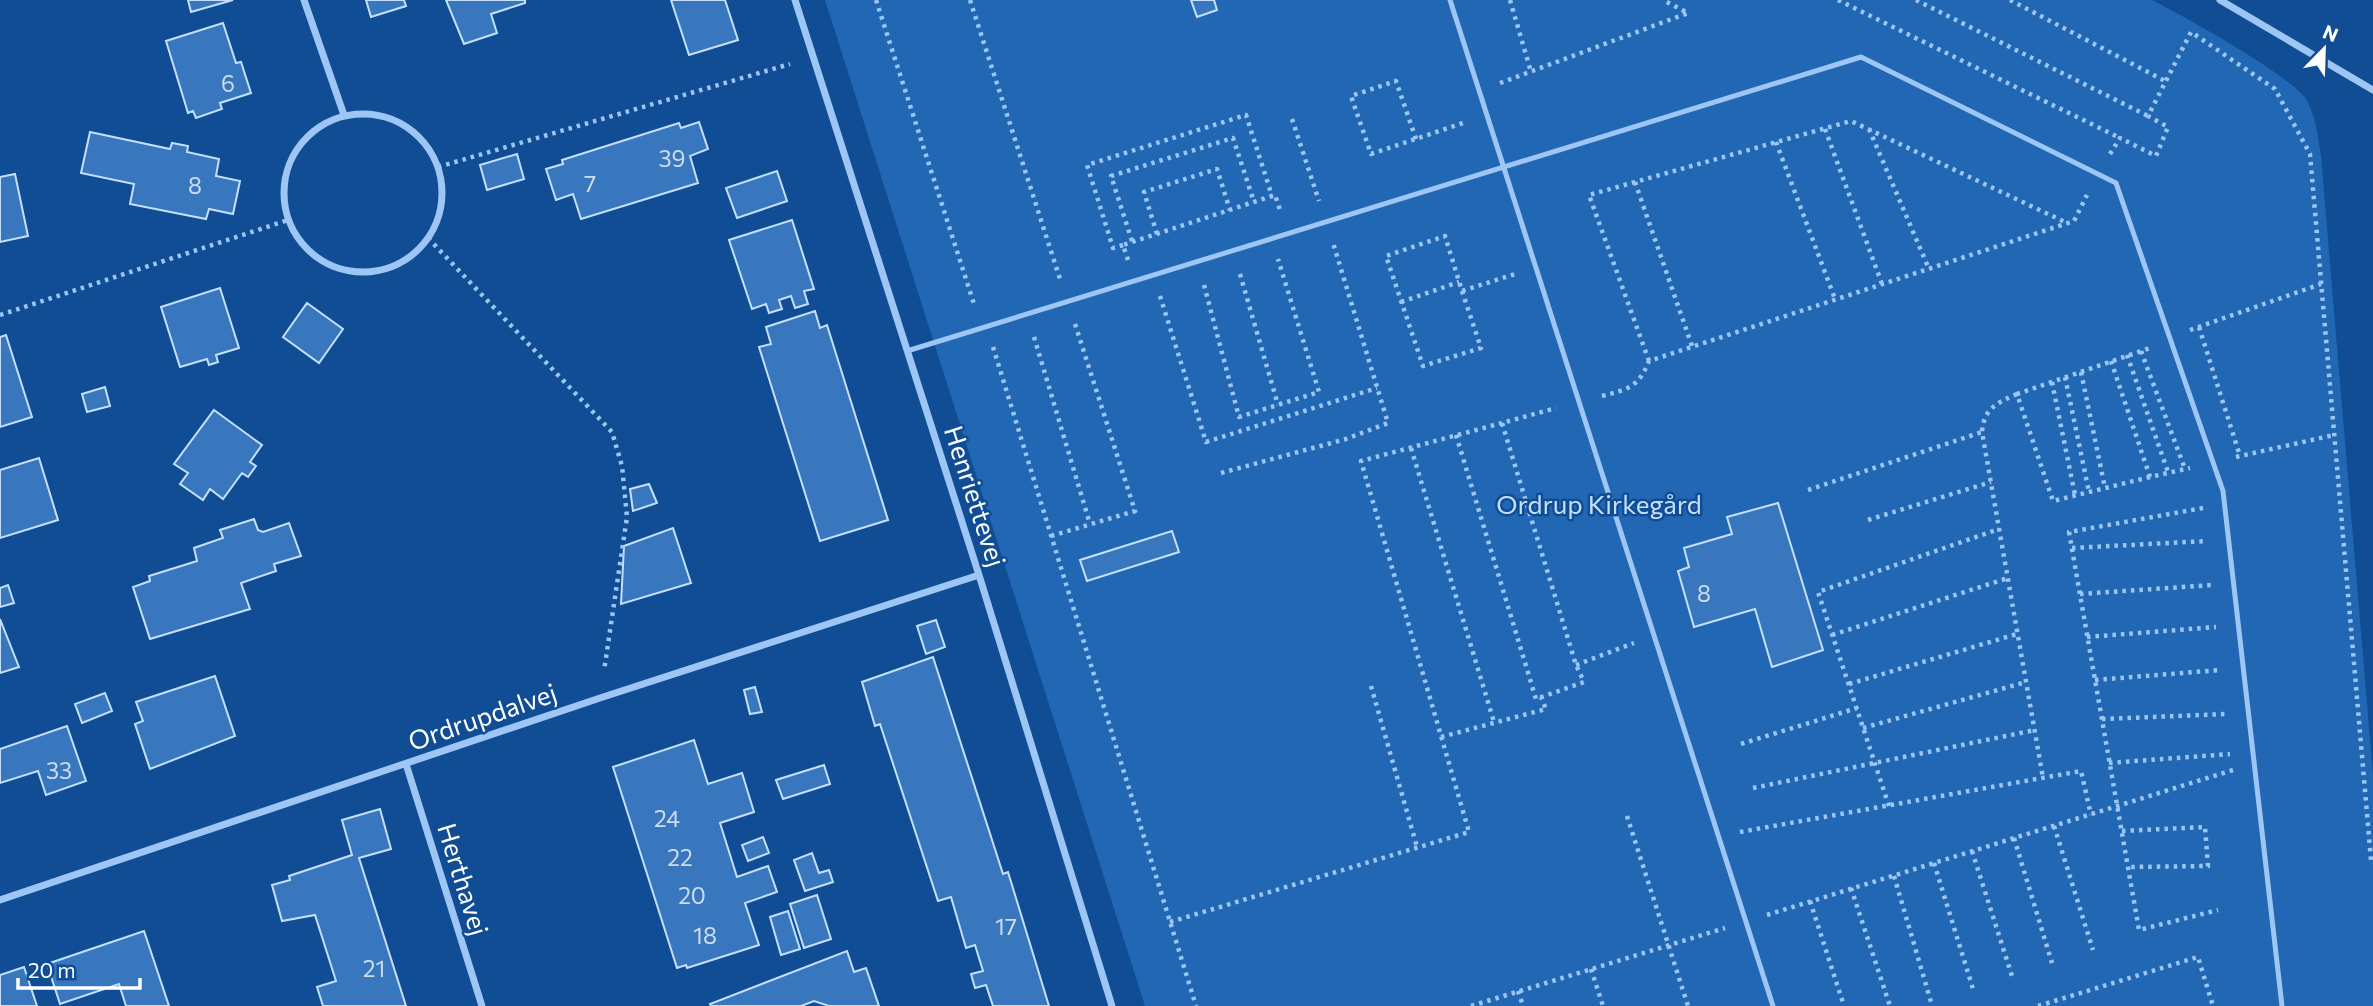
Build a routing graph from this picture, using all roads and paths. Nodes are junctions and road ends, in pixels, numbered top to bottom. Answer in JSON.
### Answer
{"nodes":[{"id":1,"x":304,"y":0,"type":"edge"},
{"id":2,"x":795,"y":0,"type":"edge"},
{"id":3,"x":876,"y":0,"type":"edge"},
{"id":4,"x":1450,"y":0,"type":"edge"},
{"id":5,"x":1510,"y":0,"type":"edge"},
{"id":6,"x":1662,"y":0,"type":"edge"},
{"id":7,"x":1838,"y":0,"type":"edge"},
{"id":8,"x":1916,"y":0,"type":"edge"},
{"id":9,"x":2010,"y":0,"type":"edge"},
{"id":10,"x":2220,"y":0,"type":"edge"},
{"id":11,"x":814,"y":57,"type":"junction"},
{"id":12,"x":1531,"y":72,"type":"junction"},
{"id":13,"x":2165,"y":81,"type":"junction"},
{"id":14,"x":2373,"y":90,"type":"edge"},
{"id":15,"x":1479,"y":91,"type":"junction"},
{"id":16,"x":344,"y":115,"type":"junction"},
{"id":17,"x":1487,"y":115,"type":"junction"},
{"id":18,"x":2148,"y":116,"type":"junction"},
{"id":19,"x":1292,"y":119,"type":"dead end"},
{"id":20,"x":1869,"y":128,"type":"junction"},
{"id":21,"x":1825,"y":129,"type":"junction"},
{"id":22,"x":2120,"y":138,"type":"junction"},
{"id":23,"x":1416,"y":139,"type":"junction"},
{"id":24,"x":1776,"y":142,"type":"junction"},
{"id":25,"x":1504,"y":166,"type":"junction"},
{"id":26,"x":438,"y":167,"type":"junction"},
{"id":27,"x":2098,"y":174,"type":"junction"},
{"id":28,"x":1635,"y":182,"type":"junction"},
{"id":29,"x":1272,"y":196,"type":"junction"},
{"id":30,"x":1254,"y":202,"type":"junction"},
{"id":31,"x":1230,"y":210,"type":"junction"},
{"id":32,"x":288,"y":220,"type":"junction"},
{"id":33,"x":1326,"y":221,"type":"junction"},
{"id":34,"x":2067,"y":223,"type":"junction"},
{"id":35,"x":1287,"y":233,"type":"junction"},
{"id":36,"x":1157,"y":234,"type":"junction"},
{"id":37,"x":428,"y":238,"type":"junction"},
{"id":38,"x":1271,"y":238,"type":"junction"},
{"id":39,"x":1132,"y":242,"type":"junction"},
{"id":40,"x":1123,"y":244,"type":"junction"},
{"id":41,"x":1279,"y":262,"type":"junction"},
{"id":42,"x":1266,"y":266,"type":"dead end"},
{"id":43,"x":1536,"y":267,"type":"junction"},
{"id":44,"x":1929,"y":269,"type":"junction"},
{"id":45,"x":1253,"y":270,"type":"dead end"},
{"id":46,"x":1240,"y":274,"type":"junction"},
{"id":47,"x":1153,"y":275,"type":"junction"},
{"id":48,"x":1227,"y":278,"type":"dead end"},
{"id":49,"x":1135,"y":281,"type":"junction"},
{"id":50,"x":1214,"y":282,"type":"dead end"},
{"id":51,"x":1459,"y":282,"type":"junction"},
{"id":52,"x":2321,"y":284,"type":"junction"},
{"id":53,"x":1882,"y":285,"type":"junction"},
{"id":54,"x":1462,"y":291,"type":"junction"},
{"id":55,"x":1835,"y":299,"type":"junction"},
{"id":56,"x":1401,"y":302,"type":"junction"},
{"id":57,"x":0,"y":315,"type":"edge"},
{"id":58,"x":1074,"y":321,"type":"dead end"},
{"id":59,"x":1063,"y":324,"type":"dead end"},
{"id":60,"x":984,"y":327,"type":"junction"},
{"id":61,"x":2199,"y":327,"type":"junction"},
{"id":62,"x":1043,"y":330,"type":"dead end"},
{"id":63,"x":2169,"y":339,"type":"junction"},
{"id":64,"x":1692,"y":346,"type":"junction"},
{"id":65,"x":907,"y":351,"type":"junction"},
{"id":66,"x":2141,"y":351,"type":"junction"},
{"id":67,"x":2127,"y":355,"type":"junction"},
{"id":68,"x":1649,"y":360,"type":"junction"},
{"id":69,"x":2111,"y":361,"type":"junction"},
{"id":70,"x":2081,"y":372,"type":"junction"},
{"id":71,"x":2065,"y":377,"type":"junction"},
{"id":72,"x":2052,"y":382,"type":"junction"},
{"id":73,"x":1377,"y":388,"type":"junction"},
{"id":74,"x":2017,"y":394,"type":"junction"},
{"id":75,"x":1579,"y":402,"type":"junction"},
{"id":76,"x":1278,"y":405,"type":"junction"},
{"id":77,"x":1502,"y":423,"type":"junction"},
{"id":78,"x":1982,"y":432,"type":"junction"},
{"id":79,"x":1456,"y":435,"type":"junction"},
{"id":80,"x":2334,"y":435,"type":"junction"},
{"id":81,"x":1411,"y":448,"type":"junction"},
{"id":82,"x":2240,"y":456,"type":"junction"},
{"id":83,"x":2211,"y":463,"type":"junction"},
{"id":84,"x":2185,"y":469,"type":"junction"},
{"id":85,"x":2168,"y":472,"type":"junction"},
{"id":86,"x":1221,"y":473,"type":"dead end"},
{"id":87,"x":2150,"y":477,"type":"junction"},
{"id":88,"x":1991,"y":481,"type":"junction"},
{"id":89,"x":2105,"y":488,"type":"junction"},
{"id":90,"x":1808,"y":489,"type":"dead end"},
{"id":91,"x":2090,"y":492,"type":"junction"},
{"id":92,"x":2075,"y":495,"type":"junction"},
{"id":93,"x":2224,"y":505,"type":"junction"},
{"id":94,"x":1868,"y":520,"type":"dead end"},
{"id":95,"x":1090,"y":524,"type":"dead end"},
{"id":96,"x":1999,"y":529,"type":"junction"},
{"id":97,"x":2228,"y":540,"type":"junction"},
{"id":98,"x":2072,"y":548,"type":"junction"},
{"id":99,"x":979,"y":575,"type":"junction"},
{"id":100,"x":2008,"y":578,"type":"junction"},
{"id":101,"x":2233,"y":584,"type":"junction"},
{"id":102,"x":2080,"y":594,"type":"junction"},
{"id":103,"x":2238,"y":625,"type":"junction"},
{"id":104,"x":2017,"y":634,"type":"junction"},
{"id":105,"x":1654,"y":635,"type":"junction"},
{"id":106,"x":1832,"y":635,"type":"junction"},
{"id":107,"x":2087,"y":637,"type":"junction"},
{"id":108,"x":1576,"y":665,"type":"junction"},
{"id":109,"x":2243,"y":668,"type":"junction"},
{"id":110,"x":2095,"y":680,"type":"junction"},
{"id":111,"x":2026,"y":682,"type":"junction"},
{"id":112,"x":1849,"y":684,"type":"junction"},
{"id":113,"x":1371,"y":686,"type":"dead end"},
{"id":114,"x":1541,"y":697,"type":"junction"},
{"id":115,"x":600,"y":698,"type":"junction"},
{"id":116,"x":1857,"y":708,"type":"junction"},
{"id":117,"x":2249,"y":713,"type":"junction"},
{"id":118,"x":2102,"y":719,"type":"junction"},
{"id":119,"x":1494,"y":722,"type":"junction"},
{"id":120,"x":1863,"y":728,"type":"junction"},
{"id":121,"x":2035,"y":730,"type":"junction"},
{"id":122,"x":1441,"y":737,"type":"junction"},
{"id":123,"x":1741,"y":744,"type":"dead end"},
{"id":124,"x":2253,"y":752,"type":"junction"},
{"id":125,"x":1875,"y":763,"type":"junction"},
{"id":126,"x":2109,"y":763,"type":"junction"},
{"id":127,"x":406,"y":764,"type":"junction"},
{"id":128,"x":2254,"y":764,"type":"junction"},
{"id":129,"x":2043,"y":778,"type":"junction"},
{"id":130,"x":1754,"y":788,"type":"dead end"},
{"id":131,"x":1889,"y":806,"type":"junction"},
{"id":132,"x":2117,"y":806,"type":"junction"},
{"id":133,"x":2091,"y":815,"type":"junction"},
{"id":134,"x":1627,"y":816,"type":"dead end"},
{"id":135,"x":2054,"y":826,"type":"junction"},
{"id":136,"x":2122,"y":831,"type":"junction"},
{"id":137,"x":1718,"y":836,"type":"junction"},
{"id":138,"x":2014,"y":838,"type":"junction"},
{"id":139,"x":1417,"y":847,"type":"junction"},
{"id":140,"x":1972,"y":851,"type":"junction"},
{"id":141,"x":2371,"y":860,"type":"dead end"},
{"id":142,"x":1934,"y":863,"type":"junction"},
{"id":143,"x":2128,"y":867,"type":"junction"},
{"id":144,"x":1894,"y":876,"type":"junction"},
{"id":145,"x":1851,"y":888,"type":"junction"},
{"id":146,"x":0,"y":900,"type":"edge"},
{"id":147,"x":1810,"y":901,"type":"junction"},
{"id":148,"x":2218,"y":910,"type":"dead end"},
{"id":149,"x":1746,"y":921,"type":"junction"},
{"id":150,"x":1170,"y":922,"type":"junction"},
{"id":151,"x":1669,"y":945,"type":"junction"},
{"id":152,"x":2093,"y":950,"type":"dead end"},
{"id":153,"x":2052,"y":963,"type":"dead end"},
{"id":154,"x":1591,"y":969,"type":"junction"},
{"id":155,"x":2012,"y":976,"type":"dead end"},
{"id":156,"x":1973,"y":989,"type":"dead end"},
{"id":157,"x":1518,"y":991,"type":"junction"},
{"id":158,"x":1931,"y":1002,"type":"dead end"},
{"id":159,"x":482,"y":1006,"type":"edge"},
{"id":160,"x":1112,"y":1006,"type":"edge"},
{"id":161,"x":1196,"y":1006,"type":"edge"},
{"id":162,"x":1471,"y":1006,"type":"edge"},
{"id":163,"x":1523,"y":1006,"type":"edge"},
{"id":164,"x":1604,"y":1006,"type":"edge"},
{"id":165,"x":1688,"y":1006,"type":"edge"},
{"id":166,"x":1773,"y":1006,"type":"edge"},
{"id":167,"x":1844,"y":1006,"type":"edge"},
{"id":168,"x":1890,"y":1006,"type":"edge"},
{"id":169,"x":2038,"y":1006,"type":"edge"},
{"id":170,"x":2213,"y":1006,"type":"edge"},
{"id":171,"x":2283,"y":1006,"type":"edge"}],
"edges":[{"from":1,"to":16,"type":"street"},
{"from":2,"to":11,"type":"street","name":"Henriettevej"},
{"from":3,"to":60,"type":"path"},
{"from":4,"to":15,"type":"lane"},
{"from":5,"to":12,"type":"path"},
{"from":6,"to":12,"type":"path"},
{"from":7,"to":22,"type":"path"},
{"from":8,"to":18,"type":"path"},
{"from":9,"to":13,"type":"path"},
{"from":10,"to":14,"type":"street"},
{"from":11,"to":26,"type":"path"},
{"from":11,"to":65,"type":"street","name":"Henriettevej"},
{"from":12,"to":15,"type":"path"},
{"from":13,"to":18,"type":"path"},
{"from":13,"to":52,"type":"path"},
{"from":15,"to":17,"type":"lane"},
{"from":16,"to":26,"type":"street"},
{"from":16,"to":32,"type":"street"},
{"from":17,"to":23,"type":"path"},
{"from":17,"to":25,"type":"lane"},
{"from":18,"to":22,"type":"path"},
{"from":19,"to":33,"type":"path"},
{"from":20,"to":21,"type":"path"},
{"from":20,"to":34,"type":"path"},
{"from":20,"to":44,"type":"path"},
{"from":21,"to":24,"type":"path"},
{"from":21,"to":53,"type":"path"},
{"from":22,"to":27,"type":"path"},
{"from":23,"to":23,"type":"path"},
{"from":24,"to":28,"type":"path"},
{"from":24,"to":55,"type":"path"},
{"from":25,"to":27,"type":"lane"},
{"from":25,"to":33,"type":"lane"},
{"from":25,"to":43,"type":"lane"},
{"from":26,"to":37,"type":"street"},
{"from":27,"to":34,"type":"path"},
{"from":27,"to":63,"type":"lane"},
{"from":28,"to":64,"type":"path"},
{"from":28,"to":68,"type":"path"},
{"from":29,"to":30,"type":"path"},
{"from":29,"to":35,"type":"path"},
{"from":29,"to":40,"type":"path"},
{"from":30,"to":31,"type":"path"},
{"from":30,"to":39,"type":"path"},
{"from":31,"to":36,"type":"path"},
{"from":31,"to":36,"type":"path"},
{"from":32,"to":37,"type":"street"},
{"from":32,"to":57,"type":"path"},
{"from":33,"to":35,"type":"lane"},
{"from":33,"to":73,"type":"path"},
{"from":34,"to":44,"type":"path"},
{"from":35,"to":38,"type":"lane"},
{"from":36,"to":39,"type":"path"},
{"from":37,"to":115,"type":"path"},
{"from":38,"to":41,"type":"path"},
{"from":38,"to":47,"type":"lane"},
{"from":39,"to":40,"type":"path"},
{"from":40,"to":49,"type":"path"},
{"from":41,"to":42,"type":"path"},
{"from":41,"to":76,"type":"path"},
{"from":43,"to":54,"type":"path"},
{"from":43,"to":75,"type":"lane"},
{"from":44,"to":53,"type":"path"},
{"from":45,"to":46,"type":"path"},
{"from":46,"to":48,"type":"path"},
{"from":46,"to":76,"type":"path"},
{"from":47,"to":49,"type":"lane"},
{"from":47,"to":73,"type":"path"},
{"from":49,"to":60,"type":"lane"},
{"from":50,"to":76,"type":"path"},
{"from":51,"to":54,"type":"path"},
{"from":51,"to":56,"type":"path"},
{"from":51,"to":56,"type":"path"},
{"from":52,"to":61,"type":"path"},
{"from":52,"to":80,"type":"path"},
{"from":53,"to":55,"type":"path"},
{"from":54,"to":56,"type":"path"},
{"from":55,"to":64,"type":"path"},
{"from":58,"to":59,"type":"path"},
{"from":60,"to":65,"type":"lane"},
{"from":60,"to":150,"type":"path"},
{"from":61,"to":63,"type":"path"},
{"from":61,"to":82,"type":"path"},
{"from":62,"to":95,"type":"path"},
{"from":63,"to":66,"type":"path"},
{"from":63,"to":83,"type":"lane"},
{"from":64,"to":68,"type":"path"},
{"from":65,"to":99,"type":"street","name":"Henriettevej"},
{"from":66,"to":67,"type":"path"},
{"from":66,"to":84,"type":"path"},
{"from":67,"to":69,"type":"path"},
{"from":67,"to":85,"type":"path"},
{"from":68,"to":75,"type":"path"},
{"from":69,"to":70,"type":"path"},
{"from":69,"to":87,"type":"path"},
{"from":70,"to":71,"type":"path"},
{"from":70,"to":89,"type":"path"},
{"from":71,"to":72,"type":"path"},
{"from":71,"to":91,"type":"path"},
{"from":72,"to":74,"type":"path"},
{"from":72,"to":92,"type":"path"},
{"from":73,"to":86,"type":"path"},
{"from":74,"to":78,"type":"path"},
{"from":74,"to":92,"type":"path"},
{"from":75,"to":77,"type":"path"},
{"from":75,"to":105,"type":"lane"},
{"from":77,"to":79,"type":"path"},
{"from":77,"to":108,"type":"path"},
{"from":78,"to":88,"type":"path"},
{"from":78,"to":90,"type":"path"},
{"from":79,"to":81,"type":"path"},
{"from":79,"to":114,"type":"path"},
{"from":80,"to":82,"type":"path"},
{"from":80,"to":141,"type":"path"},
{"from":81,"to":119,"type":"path"},
{"from":81,"to":122,"type":"path"},
{"from":82,"to":83,"type":"path"},
{"from":83,"to":84,"type":"path"},
{"from":83,"to":93,"type":"lane"},
{"from":84,"to":85,"type":"path"},
{"from":85,"to":87,"type":"path"},
{"from":87,"to":89,"type":"path"},
{"from":88,"to":94,"type":"path"},
{"from":88,"to":96,"type":"path"},
{"from":89,"to":91,"type":"path"},
{"from":91,"to":92,"type":"path"},
{"from":93,"to":97,"type":"lane"},
{"from":93,"to":98,"type":"path"},
{"from":96,"to":100,"type":"path"},
{"from":96,"to":106,"type":"path"},
{"from":97,"to":98,"type":"path"},
{"from":97,"to":101,"type":"lane"},
{"from":98,"to":102,"type":"path"},
{"from":99,"to":115,"type":"street","name":"Ordrupdalvej"},
{"from":99,"to":160,"type":"street","name":"Henriettevej"},
{"from":100,"to":104,"type":"path"},
{"from":100,"to":106,"type":"path"},
{"from":101,"to":102,"type":"path"},
{"from":101,"to":103,"type":"lane"},
{"from":102,"to":107,"type":"path"},
{"from":103,"to":107,"type":"path"},
{"from":103,"to":109,"type":"lane"},
{"from":104,"to":111,"type":"path"},
{"from":104,"to":112,"type":"path"},
{"from":105,"to":108,"type":"path"},
{"from":105,"to":137,"type":"lane"},
{"from":106,"to":112,"type":"path"},
{"from":107,"to":110,"type":"path"},
{"from":108,"to":114,"type":"path"},
{"from":109,"to":110,"type":"path"},
{"from":109,"to":117,"type":"lane"},
{"from":110,"to":118,"type":"path"},
{"from":111,"to":120,"type":"path"},
{"from":111,"to":121,"type":"path"},
{"from":112,"to":116,"type":"path"},
{"from":113,"to":139,"type":"path"},
{"from":114,"to":119,"type":"path"},
{"from":115,"to":127,"type":"street","name":"Ordrupdalvej"},
{"from":116,"to":120,"type":"path"},
{"from":116,"to":123,"type":"path"},
{"from":117,"to":118,"type":"path"},
{"from":117,"to":124,"type":"lane"},
{"from":118,"to":126,"type":"path"},
{"from":119,"to":122,"type":"path"},
{"from":120,"to":125,"type":"path"},
{"from":121,"to":125,"type":"path"},
{"from":121,"to":129,"type":"path"},
{"from":122,"to":139,"type":"path"},
{"from":124,"to":126,"type":"path"},
{"from":124,"to":128,"type":"lane"},
{"from":125,"to":130,"type":"path"},
{"from":125,"to":131,"type":"path"},
{"from":126,"to":132,"type":"path"},
{"from":127,"to":146,"type":"street","name":"Ordrupdalvej"},
{"from":127,"to":159,"type":"street","name":"Herthavej"},
{"from":128,"to":132,"type":"path"},
{"from":128,"to":171,"type":"lane"},
{"from":129,"to":131,"type":"path"},
{"from":129,"to":133,"type":"path"},
{"from":131,"to":137,"type":"path"},
{"from":132,"to":133,"type":"path"},
{"from":132,"to":136,"type":"path"},
{"from":133,"to":135,"type":"path"},
{"from":134,"to":151,"type":"path"},
{"from":135,"to":138,"type":"path"},
{"from":135,"to":152,"type":"path"},
{"from":136,"to":143,"type":"path"},
{"from":136,"to":143,"type":"path"},
{"from":137,"to":149,"type":"lane"},
{"from":138,"to":140,"type":"path"},
{"from":138,"to":153,"type":"path"},
{"from":139,"to":150,"type":"path"},
{"from":140,"to":142,"type":"path"},
{"from":140,"to":155,"type":"path"},
{"from":142,"to":144,"type":"path"},
{"from":142,"to":156,"type":"path"},
{"from":143,"to":148,"type":"path"},
{"from":144,"to":145,"type":"path"},
{"from":144,"to":158,"type":"path"},
{"from":145,"to":147,"type":"path"},
{"from":145,"to":168,"type":"path"},
{"from":147,"to":149,"type":"path"},
{"from":147,"to":167,"type":"path"},
{"from":149,"to":151,"type":"path"},
{"from":149,"to":166,"type":"lane"},
{"from":150,"to":161,"type":"path"},
{"from":151,"to":154,"type":"path"},
{"from":151,"to":165,"type":"path"},
{"from":154,"to":157,"type":"path"},
{"from":154,"to":164,"type":"path"},
{"from":157,"to":162,"type":"path"},
{"from":157,"to":163,"type":"path"},
{"from":169,"to":170,"type":"path"}]}
